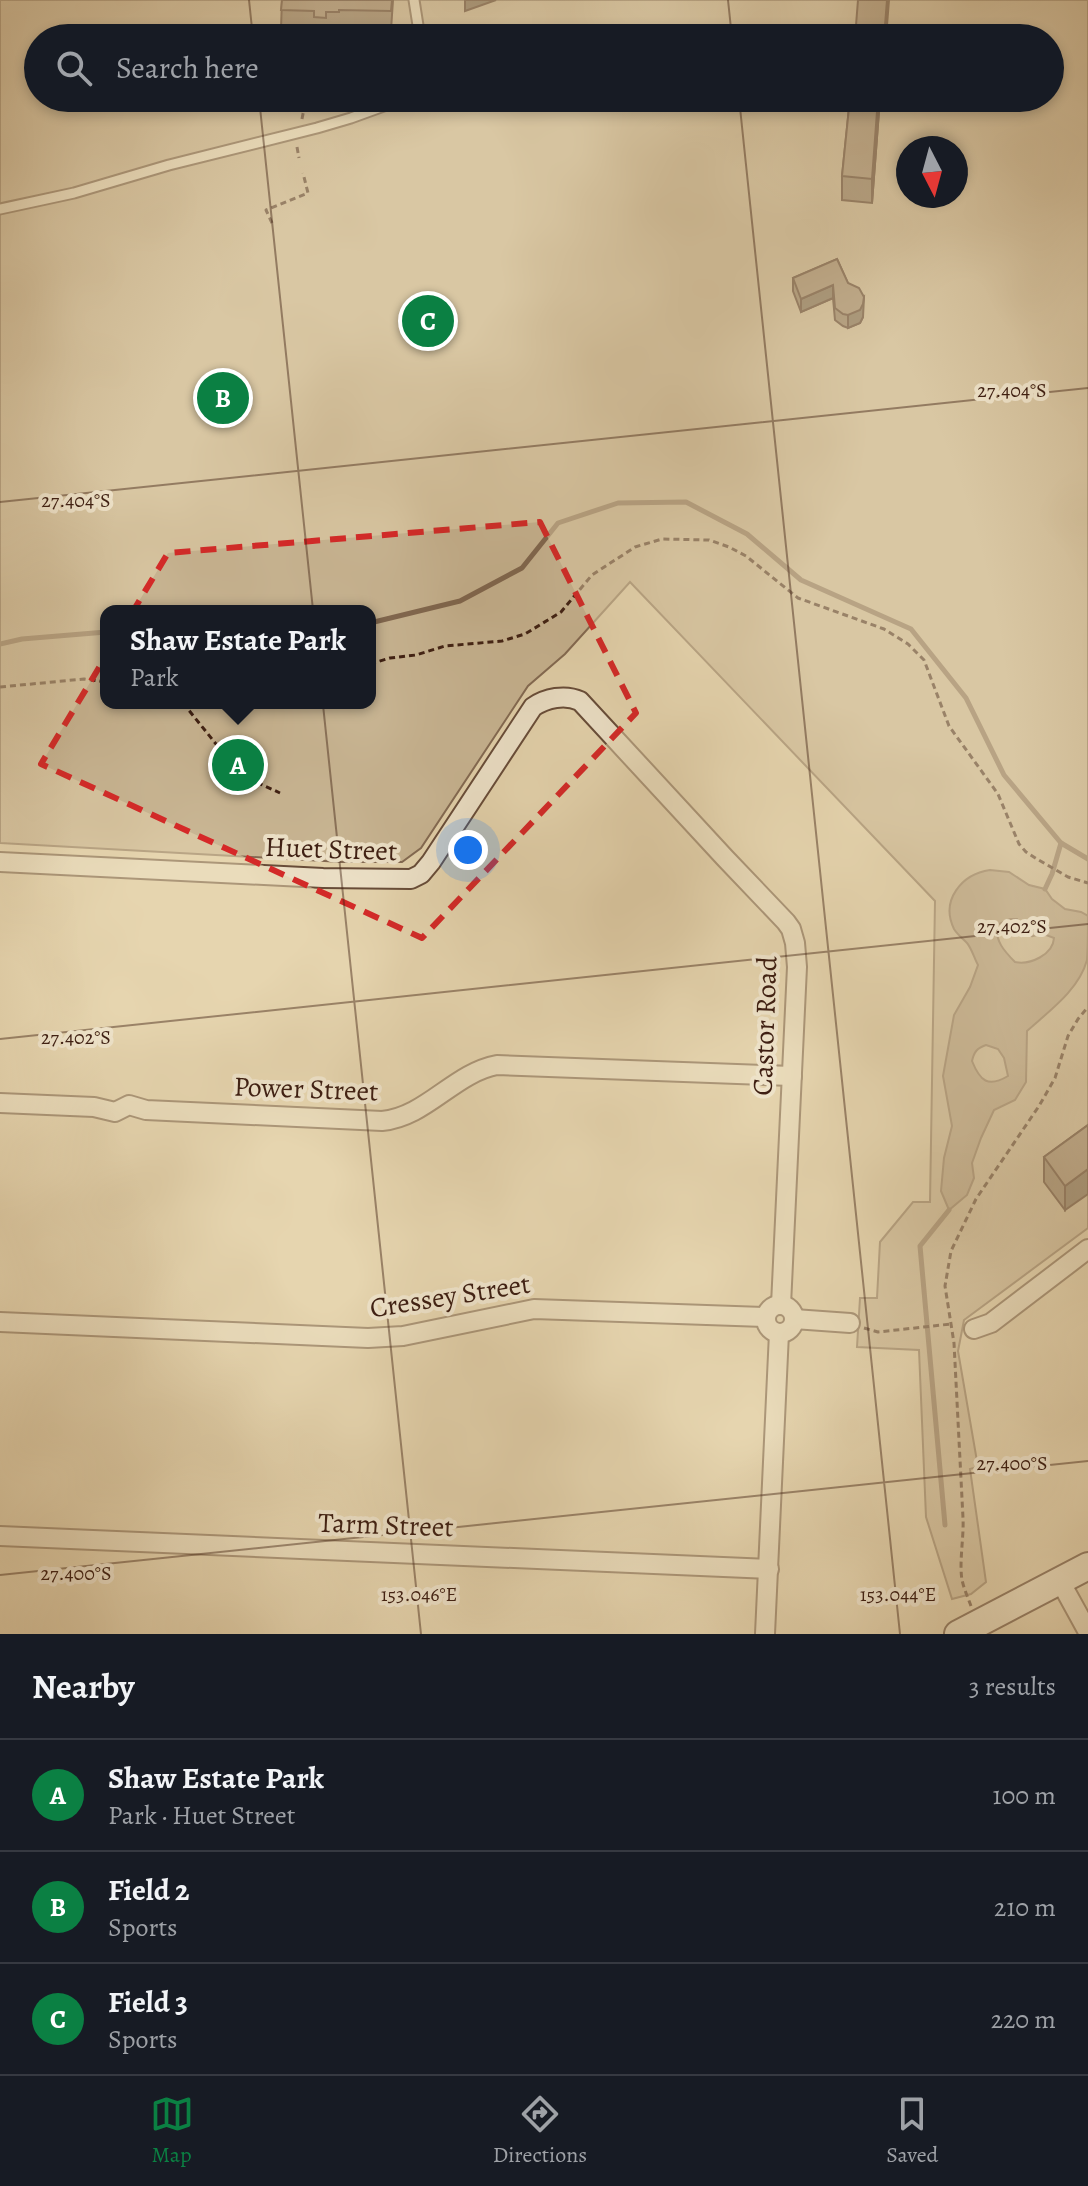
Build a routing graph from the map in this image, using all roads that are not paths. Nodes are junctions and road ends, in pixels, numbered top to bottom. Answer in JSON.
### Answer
{"nodes":[{"id":1,"x":414,"y":0,"type":"edge"},
{"id":2,"x":418,"y":24,"type":"edge"},
{"id":3,"x":368,"y":112,"type":"edge"},
{"id":4,"x":0,"y":209,"type":"edge"},
{"id":5,"x":567,"y":697,"type":"joint"},
{"id":6,"x":0,"y":862,"type":"edge"},
{"id":7,"x":792,"y":1076,"type":"junction"},
{"id":8,"x":0,"y":1103,"type":"edge"},
{"id":9,"x":1088,"y":1249,"type":"edge"},
{"id":10,"x":781,"y":1305,"type":"junction"},
{"id":11,"x":766,"y":1317,"type":"junction"},
{"id":12,"x":794,"y":1319,"type":"junction"},
{"id":13,"x":0,"y":1322,"type":"edge"},
{"id":14,"x":850,"y":1323,"type":"road end"},
{"id":15,"x":974,"y":1329,"type":"dead end"},
{"id":16,"x":779,"y":1333,"type":"junction"},
{"id":17,"x":0,"y":1536,"type":"edge"},
{"id":18,"x":1088,"y":1566,"type":"edge"},
{"id":19,"x":769,"y":1569,"type":"junction"},
{"id":20,"x":1060,"y":1581,"type":"junction"},
{"id":21,"x":966,"y":1623,"type":"edge"},
{"id":22,"x":1088,"y":1632,"type":"edge"},
{"id":23,"x":765,"y":1634,"type":"edge"}],
"edges":[{"from":1,"to":2,"type":"lane"},
{"from":3,"to":4,"type":"lane"},
{"from":5,"to":6,"type":"street","name":"Huet Street"},
{"from":5,"to":7,"type":"street","name":"Castor Road"},
{"from":7,"to":8,"type":"street","name":"Power Street"},
{"from":7,"to":10,"type":"street","name":"Castor Road"},
{"from":9,"to":15,"type":"street"},
{"from":10,"to":11,"type":"street"},
{"from":10,"to":12,"type":"street"},
{"from":11,"to":13,"type":"street","name":"Cressey Street"},
{"from":11,"to":16,"type":"street"},
{"from":12,"to":14,"type":"street"},
{"from":12,"to":16,"type":"street"},
{"from":16,"to":19,"type":"street"},
{"from":17,"to":19,"type":"street","name":"Tarm Street"},
{"from":18,"to":20,"type":"street"},
{"from":19,"to":23,"type":"street"},
{"from":20,"to":21,"type":"street"},
{"from":20,"to":22,"type":"street"}]}
